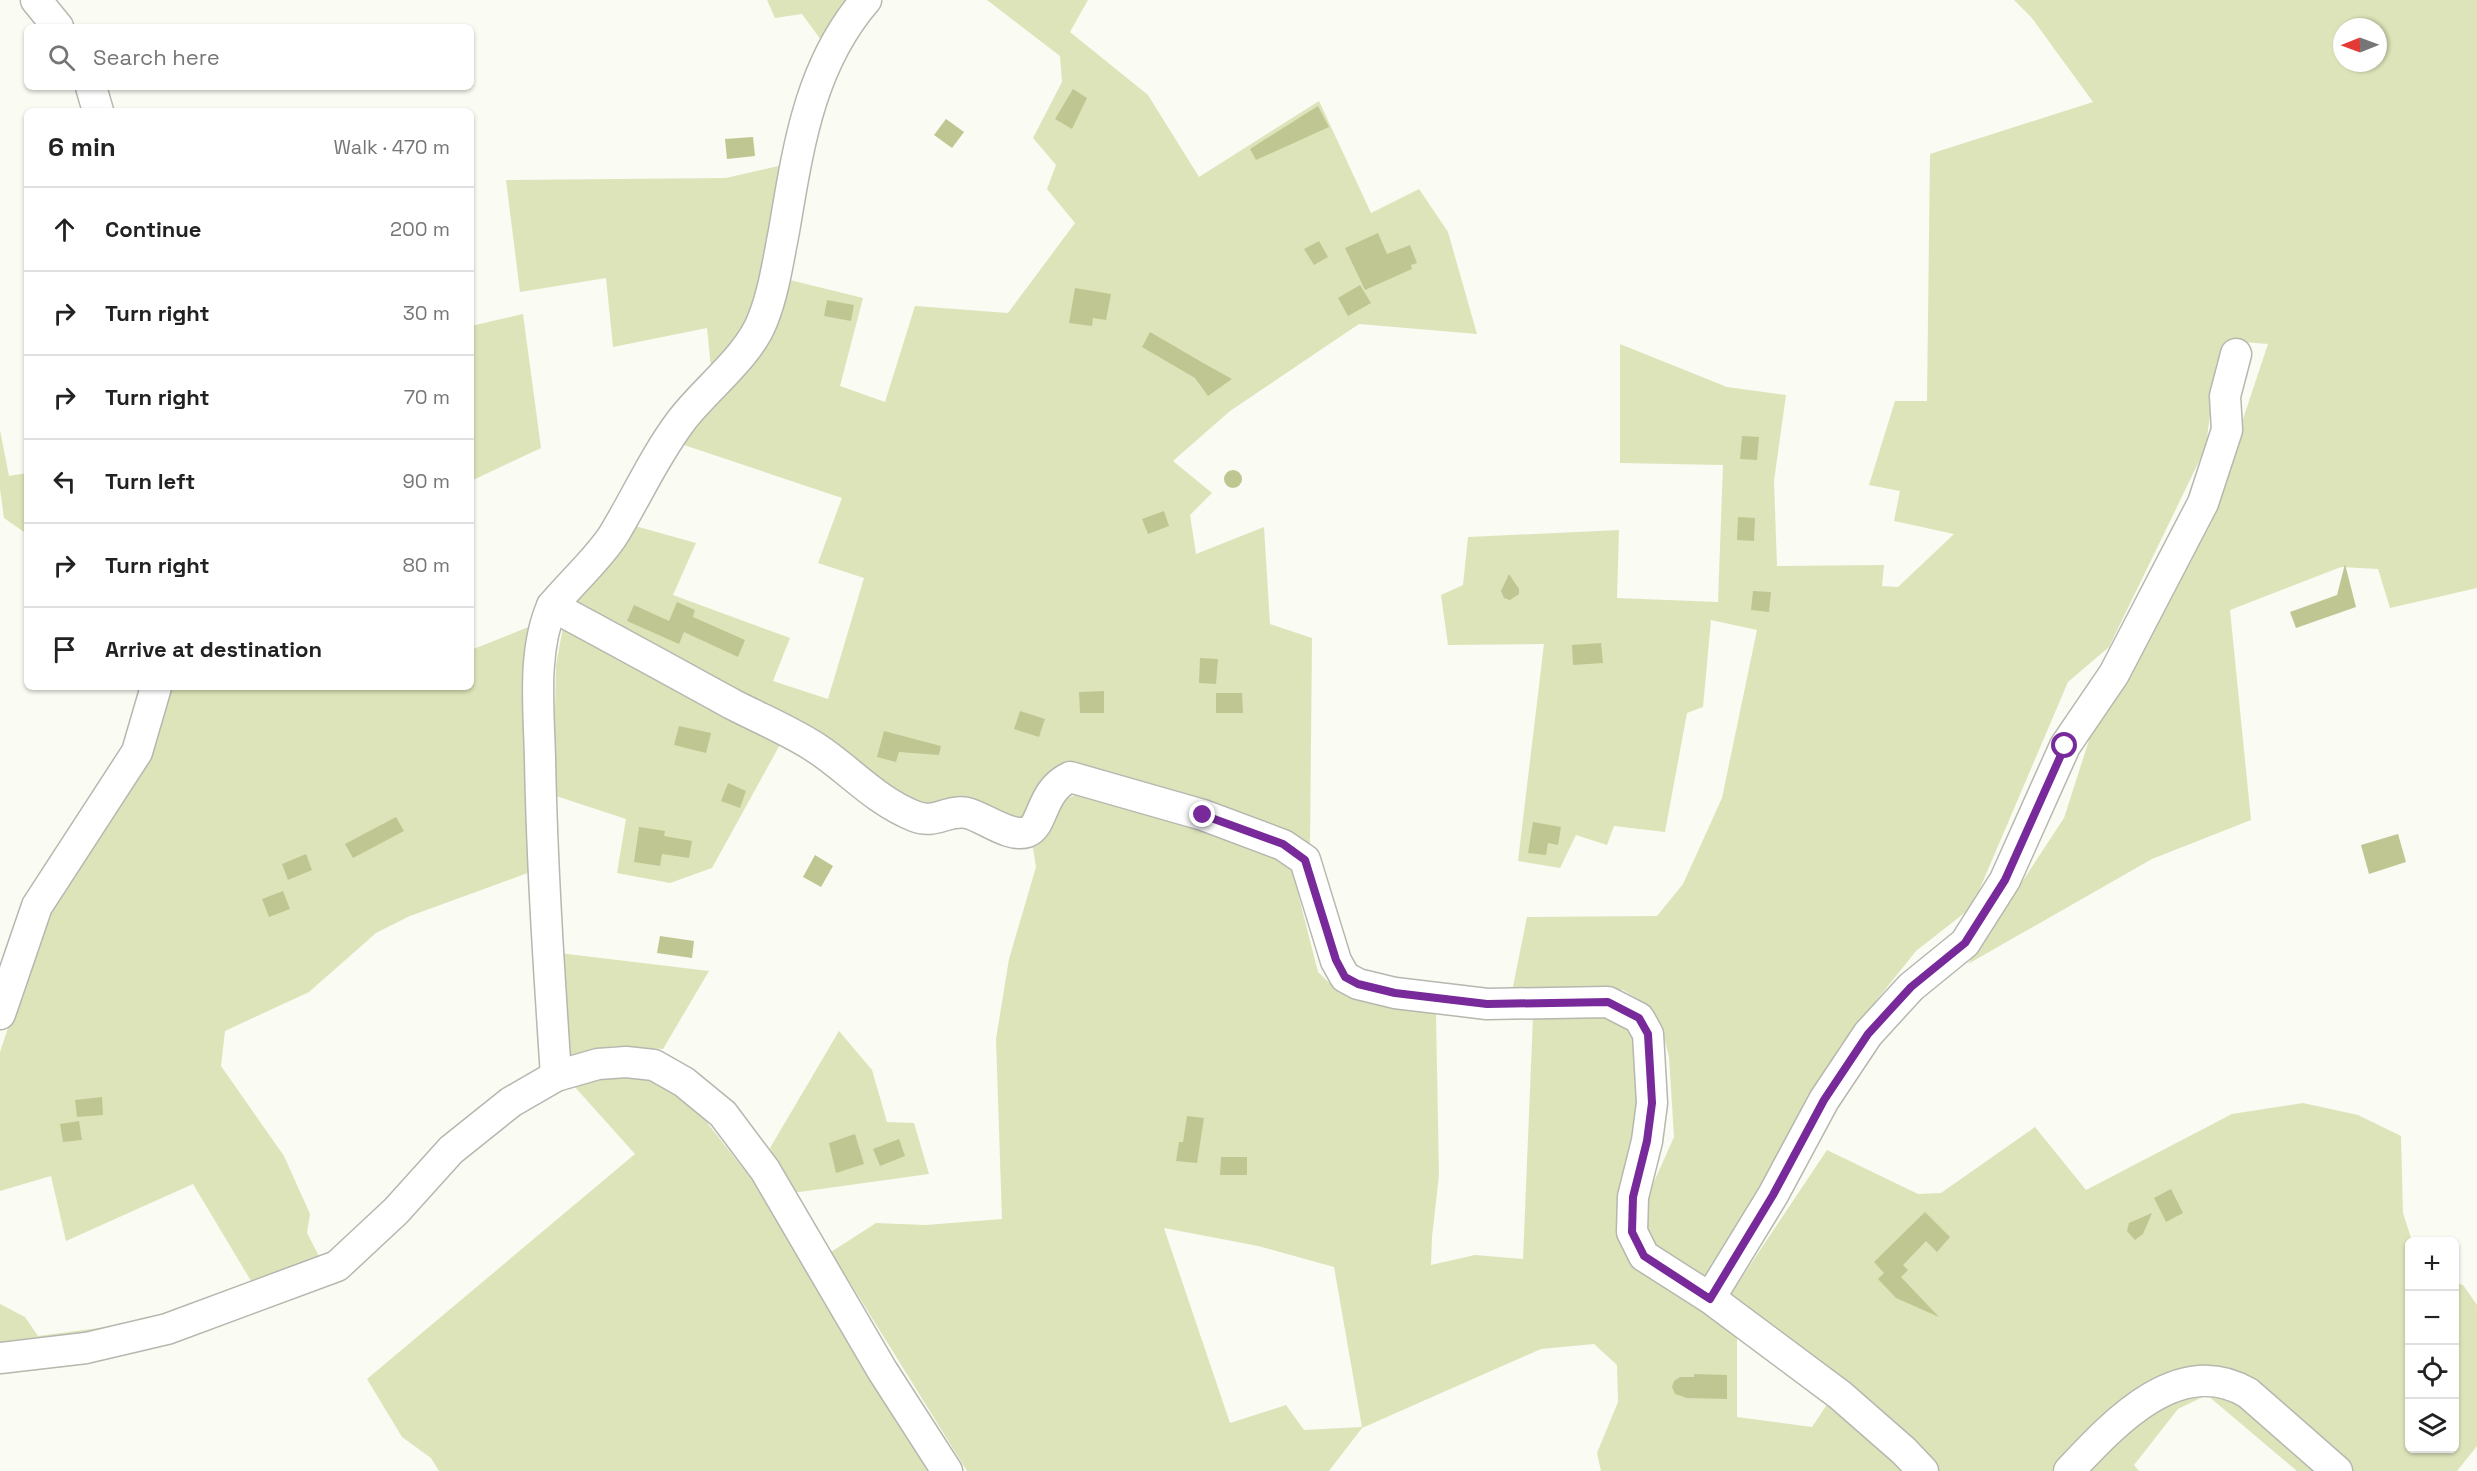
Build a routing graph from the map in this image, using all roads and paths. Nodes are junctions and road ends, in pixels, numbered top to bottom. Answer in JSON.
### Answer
{"nodes":[{"id":1,"x":36,"y":0,"type":"edge"},
{"id":2,"x":866,"y":0,"type":"edge"},
{"id":3,"x":56,"y":24,"type":"edge"},
{"id":4,"x":92,"y":90,"type":"edge"},
{"id":5,"x":97,"y":108,"type":"edge"},
{"id":6,"x":2236,"y":354,"type":"dead end"},
{"id":7,"x":552,"y":606,"type":"junction"},
{"id":8,"x":155,"y":690,"type":"edge"},
{"id":9,"x":0,"y":1014,"type":"edge"},
{"id":10,"x":556,"y":1076,"type":"junction"},
{"id":11,"x":1710,"y":1299,"type":"junction"},
{"id":12,"x":0,"y":1358,"type":"edge"},
{"id":13,"x":947,"y":1471,"type":"edge"},
{"id":14,"x":1923,"y":1471,"type":"edge"},
{"id":15,"x":2069,"y":1471,"type":"edge"},
{"id":16,"x":2337,"y":1471,"type":"edge"}],
"edges":[{"from":1,"to":3,"type":"street"},
{"from":2,"to":7,"type":"street"},
{"from":4,"to":5,"type":"street"},
{"from":6,"to":11,"type":"street"},
{"from":7,"to":10,"type":"street"},
{"from":7,"to":11,"type":"street"},
{"from":8,"to":9,"type":"street"},
{"from":10,"to":12,"type":"street"},
{"from":10,"to":13,"type":"street"},
{"from":11,"to":14,"type":"street"},
{"from":15,"to":16,"type":"street"}]}
